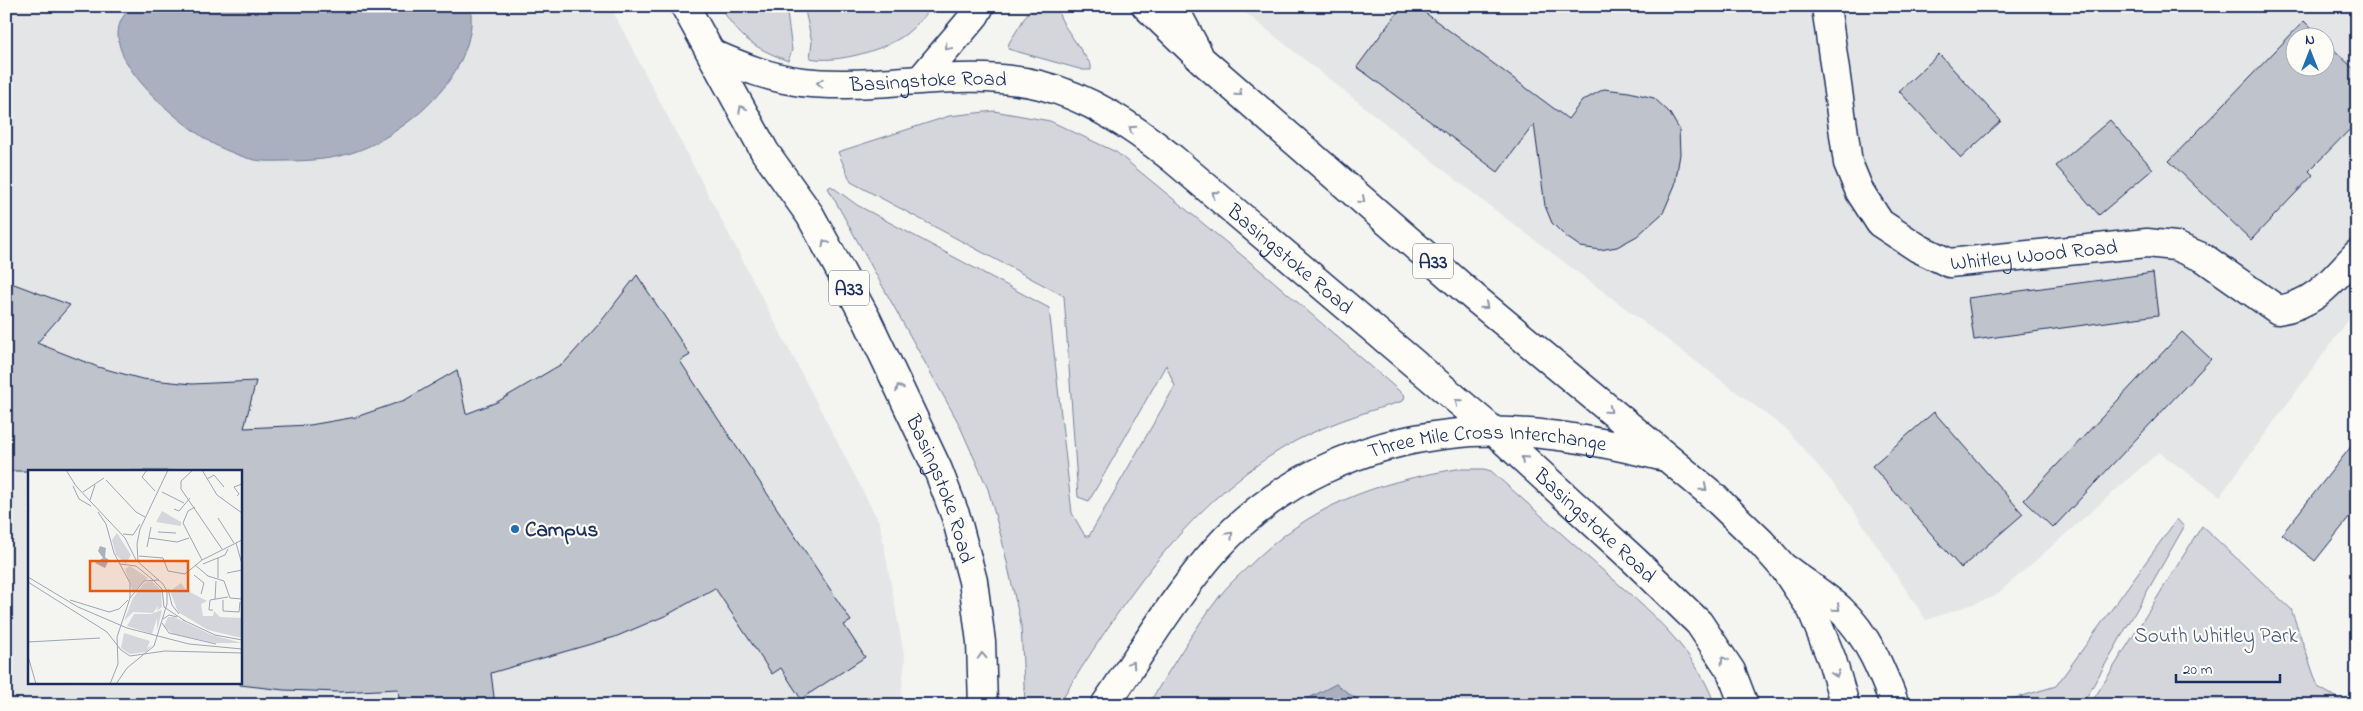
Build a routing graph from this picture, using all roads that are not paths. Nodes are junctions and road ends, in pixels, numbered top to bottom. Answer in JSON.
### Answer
{"nodes":[{"id":1,"x":685,"y":6,"type":"edge"},
{"id":2,"x":980,"y":6,"type":"edge"},
{"id":3,"x":1146,"y":6,"type":"edge"},
{"id":4,"x":1173,"y":6,"type":"edge"},
{"id":5,"x":1826,"y":6,"type":"edge"},
{"id":6,"x":713,"y":54,"type":"junction"},
{"id":7,"x":1202,"y":61,"type":"junction"},
{"id":8,"x":921,"y":79,"type":"junction"},
{"id":9,"x":2357,"y":254,"type":"edge"},
{"id":10,"x":1496,"y":433,"type":"junction"},
{"id":11,"x":1666,"y":457,"type":"junction"},
{"id":12,"x":1784,"y":568,"type":"junction"},
{"id":13,"x":983,"y":705,"type":"edge"},
{"id":14,"x":1105,"y":705,"type":"edge"},
{"id":15,"x":1744,"y":705,"type":"edge"},
{"id":16,"x":1846,"y":705,"type":"edge"},
{"id":17,"x":1895,"y":705,"type":"edge"}],
"edges":[{"from":1,"to":6,"type":"main road","name":"Basingstoke Road","number":"A33"},
{"from":2,"to":8,"type":"main road","one_way":true},
{"from":3,"to":7,"type":"main road","number":"A33"},
{"from":4,"to":7,"type":"main road"},
{"from":5,"to":9,"type":"main road","name":"Whitley Wood Road"},
{"from":8,"to":6,"type":"main road","name":"Basingstoke Road","one_way":true},
{"from":13,"to":6,"type":"main road","name":"Basingstoke Road","number":"A33","one_way":true},
{"from":7,"to":11,"type":"main road","number":"A33","one_way":true},
{"from":10,"to":8,"type":"main road","name":"Basingstoke Road","one_way":true},
{"from":10,"to":11,"type":"main road","name":"Three Mile Cross Interchange"},
{"from":14,"to":10,"type":"main road","name":"Three Mile Cross Interchange","one_way":true},
{"from":15,"to":10,"type":"main road","name":"Basingstoke Road","one_way":true},
{"from":11,"to":12,"type":"main road","name":"Three Mile Cross Interchange","one_way":true},
{"from":12,"to":16,"type":"main road","name":"Three Mile Cross Interchange","one_way":true},
{"from":12,"to":17,"type":"main road","one_way":true}]}
